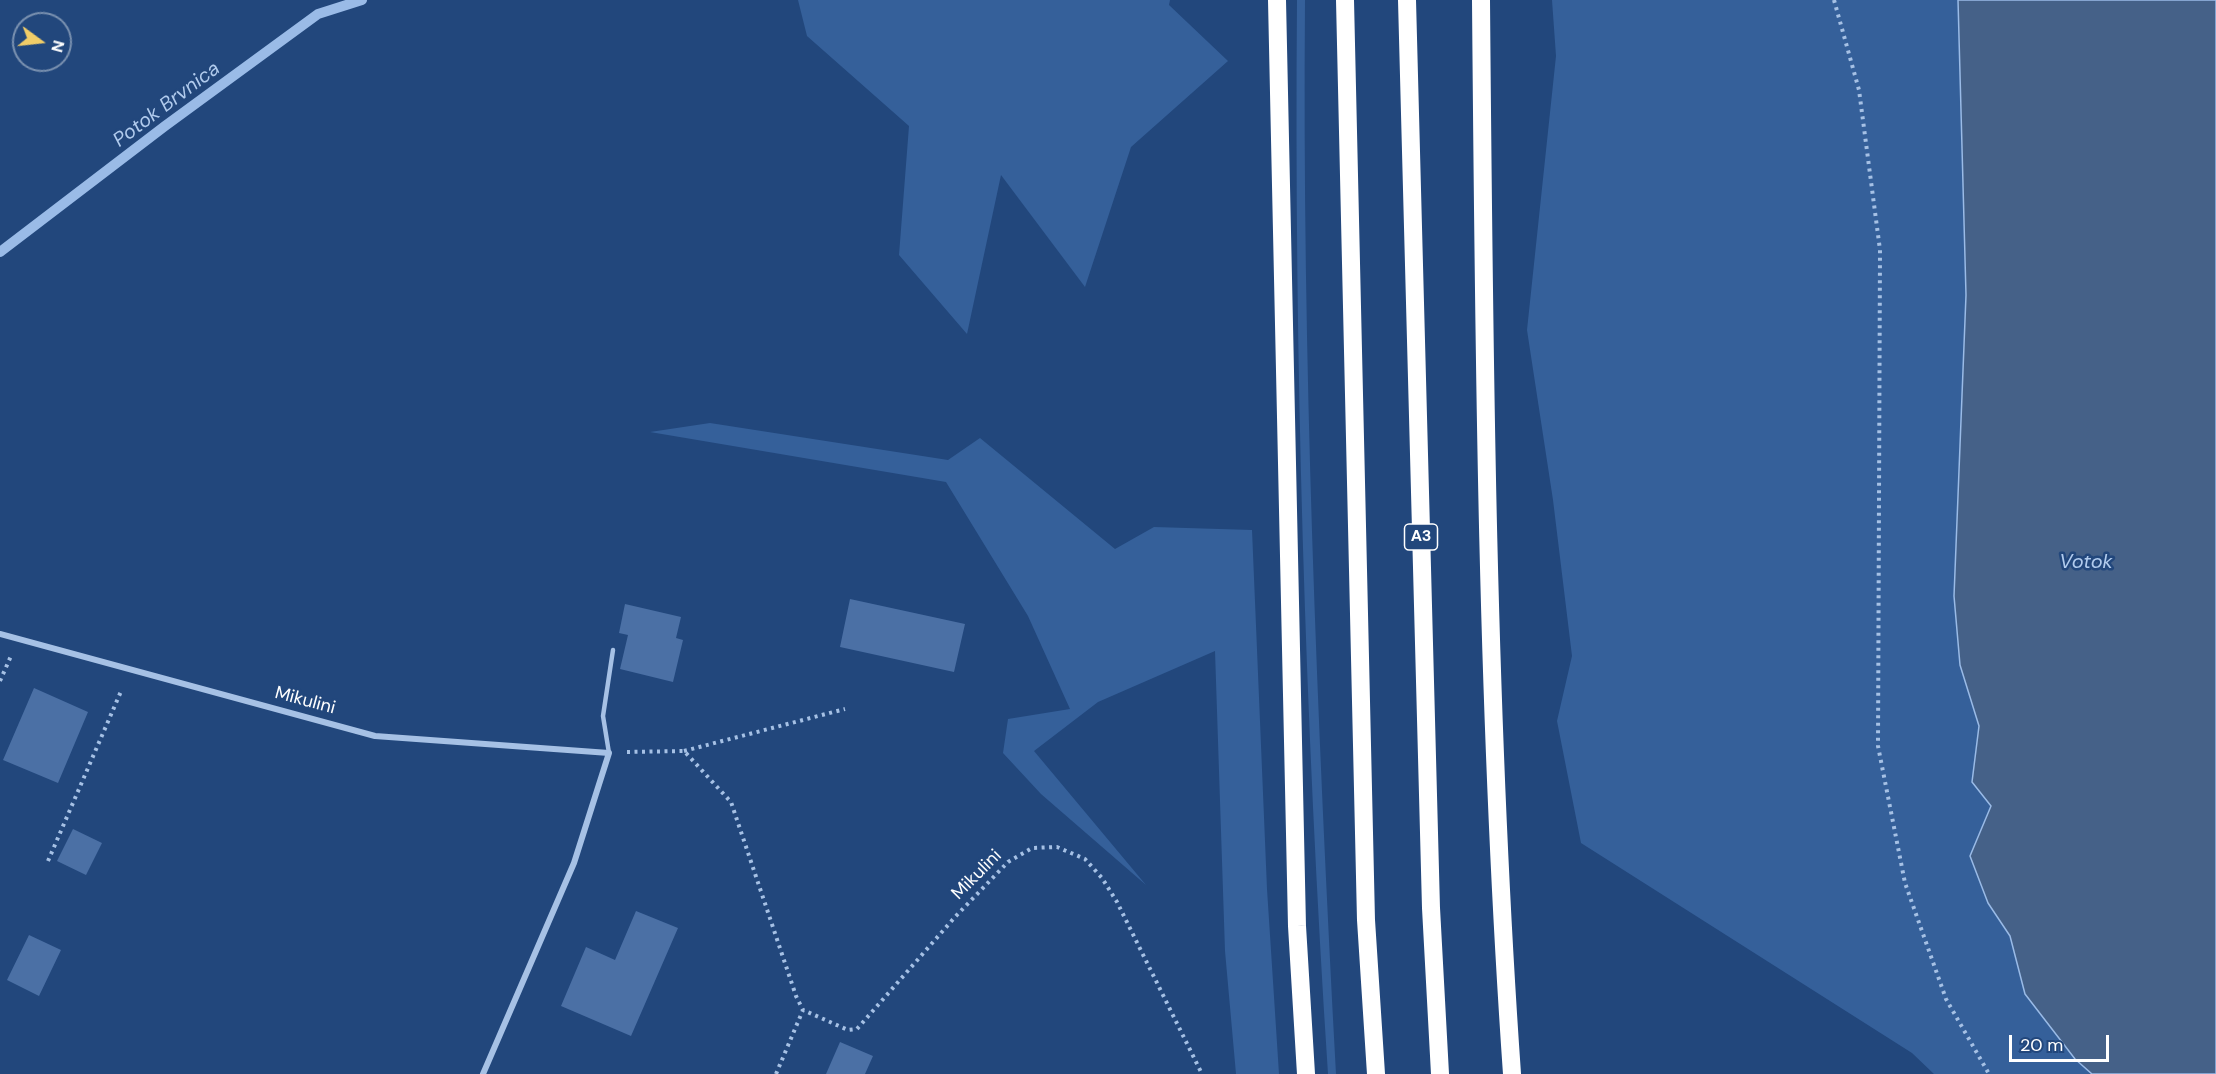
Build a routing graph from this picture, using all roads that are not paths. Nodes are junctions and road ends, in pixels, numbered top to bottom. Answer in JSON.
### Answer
{"nodes":[{"id":1,"x":1277,"y":0,"type":"edge"},
{"id":2,"x":1345,"y":0,"type":"edge"},
{"id":3,"x":1407,"y":0,"type":"edge"},
{"id":4,"x":1481,"y":0,"type":"edge"},
{"id":5,"x":0,"y":634,"type":"edge"},
{"id":6,"x":613,"y":650,"type":"dead end"},
{"id":7,"x":609,"y":753,"type":"junction"},
{"id":8,"x":483,"y":1074,"type":"edge"},
{"id":9,"x":1306,"y":1074,"type":"edge"},
{"id":10,"x":1376,"y":1074,"type":"edge"},
{"id":11,"x":1440,"y":1074,"type":"edge"},
{"id":12,"x":1512,"y":1074,"type":"edge"}],
"edges":[{"from":1,"to":9,"type":"highway"},
{"from":2,"to":10,"type":"highway"},
{"from":3,"to":11,"type":"highway","number":"A3"},
{"from":4,"to":12,"type":"highway"},
{"from":5,"to":7,"type":"street","name":"Mikulini"},
{"from":6,"to":7,"type":"lane"},
{"from":7,"to":8,"type":"street"}]}
